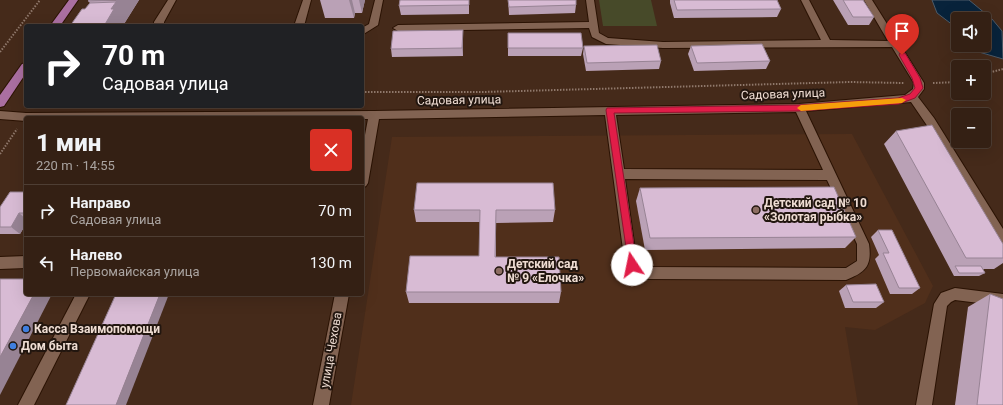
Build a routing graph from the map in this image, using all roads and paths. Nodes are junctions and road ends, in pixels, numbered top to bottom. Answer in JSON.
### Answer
{"nodes":[{"id":1,"x":40,"y":0,"type":"edge"},
{"id":2,"x":74,"y":0,"type":"edge"},
{"id":3,"x":172,"y":0,"type":"edge"},
{"id":4,"x":307,"y":0,"type":"edge"},
{"id":5,"x":379,"y":0,"type":"edge"},
{"id":6,"x":590,"y":0,"type":"edge"},
{"id":7,"x":805,"y":0,"type":"edge"},
{"id":8,"x":868,"y":0,"type":"edge"},
{"id":9,"x":56,"y":24,"type":"edge"},
{"id":10,"x":159,"y":24,"type":"edge"},
{"id":11,"x":300,"y":24,"type":"edge"},
{"id":12,"x":594,"y":26,"type":"junction"},
{"id":13,"x":398,"y":28,"type":"dead end"},
{"id":14,"x":364,"y":31,"type":"edge"},
{"id":15,"x":827,"y":43,"type":"junction"},
{"id":16,"x":895,"y":44,"type":"junction"},
{"id":17,"x":0,"y":52,"type":"edge"},
{"id":18,"x":24,"y":69,"type":"edge"},
{"id":19,"x":1003,"y":69,"type":"edge"},
{"id":20,"x":991,"y":72,"type":"edge"},
{"id":21,"x":951,"y":83,"type":"edge"},
{"id":22,"x":916,"y":91,"type":"junction"},
{"id":23,"x":364,"y":92,"type":"edge"},
{"id":24,"x":0,"y":103,"type":"edge"},
{"id":25,"x":799,"y":108,"type":"junction"},
{"id":26,"x":610,"y":110,"type":"junction"},
{"id":27,"x":330,"y":111,"type":"edge"},
{"id":28,"x":0,"y":115,"type":"edge"},
{"id":29,"x":374,"y":115,"type":"junction"},
{"id":30,"x":77,"y":116,"type":"edge"},
{"id":31,"x":24,"y":117,"type":"edge"},
{"id":32,"x":364,"y":172,"type":"edge"},
{"id":33,"x":619,"y":174,"type":"junction"},
{"id":34,"x":830,"y":175,"type":"junction"},
{"id":35,"x":1003,"y":240,"type":"edge"},
{"id":36,"x":24,"y":262,"type":"edge"},
{"id":37,"x":0,"y":263,"type":"edge"},
{"id":38,"x":82,"y":296,"type":"edge"},
{"id":39,"x":342,"y":296,"type":"edge"},
{"id":40,"x":1003,"y":300,"type":"edge"},
{"id":41,"x":26,"y":405,"type":"edge"},
{"id":42,"x":321,"y":405,"type":"edge"},
{"id":43,"x":924,"y":405,"type":"edge"}],
"edges":[{"from":1,"to":17,"type":"path"},
{"from":2,"to":9,"type":"main road"},
{"from":3,"to":10,"type":"street"},
{"from":4,"to":11,"type":"street"},
{"from":5,"to":14,"type":"street"},
{"from":6,"to":12,"type":"street"},
{"from":7,"to":15,"type":"street"},
{"from":8,"to":16,"type":"street"},
{"from":12,"to":13,"type":"street"},
{"from":12,"to":15,"type":"street"},
{"from":15,"to":16,"type":"street"},
{"from":16,"to":22,"type":"street"},
{"from":18,"to":24,"type":"main road"},
{"from":19,"to":20,"type":"path"},
{"from":21,"to":22,"type":"path"},
{"from":22,"to":23,"type":"path"},
{"from":22,"to":25,"type":"street","name":"Садовая улица"},
{"from":22,"to":35,"type":"street"},
{"from":25,"to":26,"type":"street","name":"Садовая улица"},
{"from":25,"to":34,"type":"street"},
{"from":26,"to":29,"type":"street","name":"Садовая улица"},
{"from":26,"to":33,"type":"street"},
{"from":27,"to":29,"type":"street","name":"Садовая улица"},
{"from":27,"to":30,"type":"street","name":"Садовая улица"},
{"from":28,"to":31,"type":"street","name":"Садовая улица"},
{"from":29,"to":32,"type":"street"},
{"from":33,"to":34,"type":"street"},
{"from":33,"to":34,"type":"street"},
{"from":36,"to":37,"type":"street"},
{"from":38,"to":41,"type":"street"},
{"from":39,"to":42,"type":"street","name":"улица Чехова"},
{"from":40,"to":43,"type":"street"}]}
